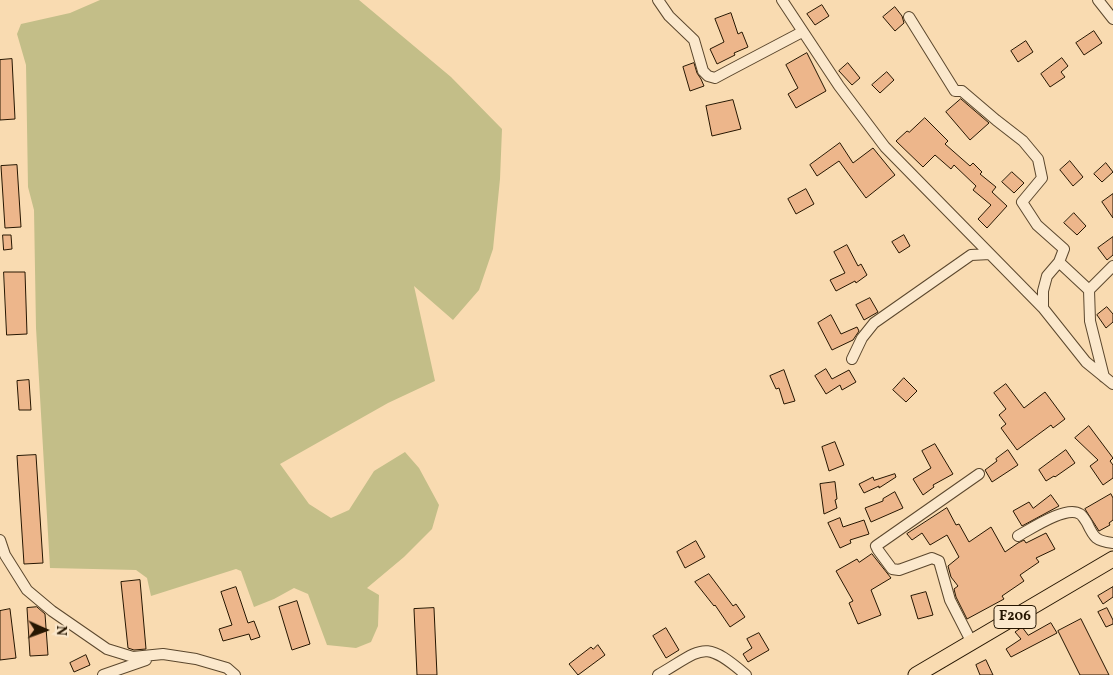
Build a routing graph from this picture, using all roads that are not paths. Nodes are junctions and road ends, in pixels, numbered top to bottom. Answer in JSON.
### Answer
{"nodes":[{"id":1,"x":658,"y":0,"type":"edge"},
{"id":2,"x":782,"y":0,"type":"edge"},
{"id":3,"x":1098,"y":0,"type":"edge"},
{"id":4,"x":909,"y":17,"type":"dead end"},
{"id":5,"x":1113,"y":19,"type":"edge"},
{"id":6,"x":802,"y":32,"type":"junction"},
{"id":7,"x":990,"y":254,"type":"junction"},
{"id":8,"x":1058,"y":262,"type":"junction"},
{"id":9,"x":1113,"y":266,"type":"edge"},
{"id":10,"x":1089,"y":290,"type":"junction"},
{"id":11,"x":1044,"y":308,"type":"junction"},
{"id":12,"x":852,"y":358,"type":"dead end"},
{"id":13,"x":1104,"y":377,"type":"junction"},
{"id":14,"x":1113,"y":384,"type":"edge"},
{"id":15,"x":979,"y":474,"type":"dead end"},
{"id":16,"x":1018,"y":536,"type":"dead end"},
{"id":17,"x":0,"y":540,"type":"edge"},
{"id":18,"x":1113,"y":544,"type":"edge"},
{"id":19,"x":1113,"y":560,"type":"edge"},
{"id":20,"x":972,"y":642,"type":"junction"},
{"id":21,"x":164,"y":654,"type":"junction"},
{"id":22,"x":102,"y":675,"type":"edge"},
{"id":23,"x":235,"y":675,"type":"edge"},
{"id":24,"x":658,"y":675,"type":"edge"},
{"id":25,"x":746,"y":675,"type":"edge"},
{"id":26,"x":916,"y":675,"type":"edge"}],
"edges":[{"from":1,"to":6,"type":"street"},
{"from":2,"to":6,"type":"street"},
{"from":3,"to":5,"type":"street"},
{"from":4,"to":8,"type":"street"},
{"from":6,"to":7,"type":"street"},
{"from":7,"to":11,"type":"street"},
{"from":7,"to":12,"type":"street"},
{"from":8,"to":10,"type":"street"},
{"from":8,"to":11,"type":"street"},
{"from":9,"to":10,"type":"street"},
{"from":10,"to":13,"type":"street"},
{"from":11,"to":13,"type":"street"},
{"from":13,"to":14,"type":"street"},
{"from":15,"to":20,"type":"street"},
{"from":16,"to":18,"type":"street"},
{"from":17,"to":21,"type":"street"},
{"from":19,"to":20,"type":"main road","number":"F206"},
{"from":20,"to":26,"type":"main road","number":"F206"},
{"from":21,"to":22,"type":"street"},
{"from":21,"to":23,"type":"street"},
{"from":24,"to":25,"type":"street"}]}
